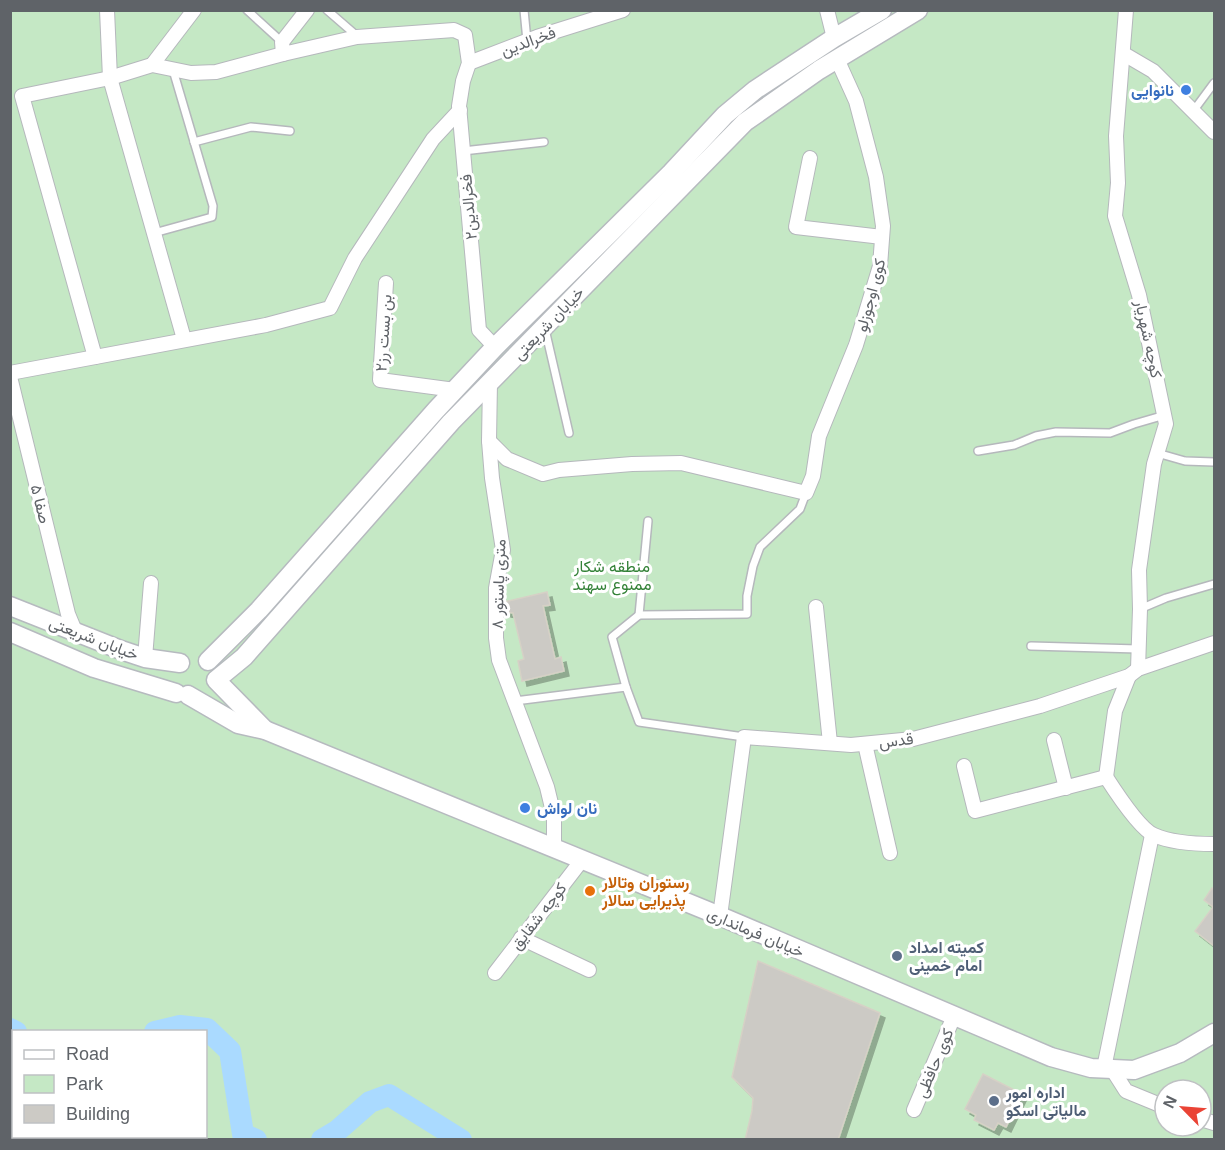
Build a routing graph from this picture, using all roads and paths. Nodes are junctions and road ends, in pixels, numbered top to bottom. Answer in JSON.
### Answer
{"nodes":[{"id":1,"x":107,"y":10,"type":"edge"},
{"id":2,"x":194,"y":10,"type":"edge"},
{"id":3,"x":248,"y":10,"type":"edge"},
{"id":4,"x":307,"y":10,"type":"edge"},
{"id":5,"x":327,"y":10,"type":"edge"},
{"id":6,"x":524,"y":10,"type":"edge"},
{"id":7,"x":623,"y":10,"type":"edge"},
{"id":8,"x":827,"y":10,"type":"edge"},
{"id":9,"x":882,"y":10,"type":"edge"},
{"id":10,"x":918,"y":10,"type":"edge"},
{"id":11,"x":1126,"y":10,"type":"edge"},
{"id":12,"x":357,"y":37,"type":"junction"},
{"id":13,"x":834,"y":38,"type":"junction"},
{"id":14,"x":527,"y":41,"type":"junction"},
{"id":15,"x":282,"y":48,"type":"junction"},
{"id":16,"x":1124,"y":54,"type":"junction"},
{"id":17,"x":837,"y":59,"type":"junction"},
{"id":18,"x":469,"y":63,"type":"junction"},
{"id":19,"x":152,"y":65,"type":"junction"},
{"id":20,"x":173,"y":69,"type":"junction"},
{"id":21,"x":110,"y":78,"type":"junction"},
{"id":22,"x":1215,"y":83,"type":"edge"},
{"id":23,"x":460,"y":110,"type":"junction"},
{"id":24,"x":1194,"y":110,"type":"junction"},
{"id":25,"x":290,"y":132,"type":"dead end"},
{"id":26,"x":1215,"y":132,"type":"edge"},
{"id":27,"x":194,"y":142,"type":"junction"},
{"id":28,"x":544,"y":142,"type":"dead end"},
{"id":29,"x":464,"y":151,"type":"junction"},
{"id":30,"x":810,"y":158,"type":"dead end"},
{"id":31,"x":610,"y":232,"type":"junction"},
{"id":32,"x":154,"y":233,"type":"junction"},
{"id":33,"x":882,"y":237,"type":"junction"},
{"id":34,"x":623,"y":247,"type":"junction"},
{"id":35,"x":386,"y":283,"type":"dead end"},
{"id":36,"x":544,"y":326,"type":"junction"},
{"id":37,"x":184,"y":339,"type":"junction"},
{"id":38,"x":495,"y":347,"type":"junction"},
{"id":39,"x":95,"y":357,"type":"junction"},
{"id":40,"x":10,"y":375,"type":"edge"},
{"id":41,"x":490,"y":382,"type":"junction"},
{"id":42,"x":455,"y":390,"type":"junction"},
{"id":43,"x":1165,"y":415,"type":"junction"},
{"id":44,"x":569,"y":433,"type":"dead end"},
{"id":45,"x":489,"y":441,"type":"junction"},
{"id":46,"x":978,"y":451,"type":"dead end"},
{"id":47,"x":1157,"y":453,"type":"junction"},
{"id":48,"x":1215,"y":462,"type":"edge"},
{"id":49,"x":806,"y":493,"type":"junction"},
{"id":50,"x":648,"y":521,"type":"dead end"},
{"id":51,"x":151,"y":583,"type":"dead end"},
{"id":52,"x":1215,"y":584,"type":"edge"},
{"id":53,"x":10,"y":606,"type":"edge"},
{"id":54,"x":816,"y":608,"type":"dead end"},
{"id":55,"x":1140,"y":609,"type":"junction"},
{"id":56,"x":259,"y":610,"type":"junction"},
{"id":57,"x":639,"y":615,"type":"junction"},
{"id":58,"x":273,"y":624,"type":"junction"},
{"id":59,"x":75,"y":631,"type":"junction"},
{"id":60,"x":10,"y":632,"type":"edge"},
{"id":61,"x":1215,"y":643,"type":"edge"},
{"id":62,"x":1031,"y":646,"type":"dead end"},
{"id":63,"x":1138,"y":649,"type":"junction"},
{"id":64,"x":145,"y":658,"type":"junction"},
{"id":65,"x":208,"y":661,"type":"junction"},
{"id":66,"x":180,"y":663,"type":"junction"},
{"id":67,"x":1133,"y":672,"type":"junction"},
{"id":68,"x":216,"y":680,"type":"junction"},
{"id":69,"x":626,"y":687,"type":"junction"},
{"id":70,"x":182,"y":694,"type":"junction"},
{"id":71,"x":515,"y":702,"type":"junction"},
{"id":72,"x":265,"y":730,"type":"junction"},
{"id":73,"x":744,"y":737,"type":"junction"},
{"id":74,"x":1054,"y":740,"type":"dead end"},
{"id":75,"x":830,"y":743,"type":"junction"},
{"id":76,"x":865,"y":744,"type":"junction"},
{"id":77,"x":964,"y":766,"type":"dead end"},
{"id":78,"x":1106,"y":777,"type":"junction"},
{"id":79,"x":1066,"y":788,"type":"junction"},
{"id":80,"x":1152,"y":835,"type":"junction"},
{"id":81,"x":1215,"y":844,"type":"edge"},
{"id":82,"x":554,"y":849,"type":"junction"},
{"id":83,"x":890,"y":853,"type":"dead end"},
{"id":84,"x":582,"y":860,"type":"junction"},
{"id":85,"x":720,"y":916,"type":"junction"},
{"id":86,"x":521,"y":938,"type":"junction"},
{"id":87,"x":589,"y":970,"type":"dead end"},
{"id":88,"x":495,"y":973,"type":"dead end"},
{"id":89,"x":954,"y":1016,"type":"junction"},
{"id":90,"x":1215,"y":1033,"type":"edge"},
{"id":91,"x":1108,"y":1069,"type":"junction"},
{"id":92,"x":1153,"y":1102,"type":"edge"},
{"id":93,"x":914,"y":1110,"type":"dead end"}],
"edges":[{"from":1,"to":21,"type":"street"},
{"from":2,"to":19,"type":"street"},
{"from":3,"to":15,"type":"lane"},
{"from":4,"to":15,"type":"street"},
{"from":5,"to":12,"type":"lane"},
{"from":6,"to":14,"type":"lane"},
{"from":7,"to":14,"type":"street","name":"فخرالدین"},
{"from":8,"to":13,"type":"street"},
{"from":9,"to":13,"type":"main road","name":"خیابان شریعتی"},
{"from":10,"to":17,"type":"main road","name":"خیابان شریعتی"},
{"from":11,"to":16,"type":"street","name":"کوچه شهریار"},
{"from":12,"to":15,"type":"street"},
{"from":12,"to":18,"type":"street"},
{"from":13,"to":31,"type":"main road","name":"خیابان شریعتی"},
{"from":14,"to":18,"type":"street","name":"فخرالدین"},
{"from":15,"to":20,"type":"street"},
{"from":16,"to":24,"type":"street"},
{"from":16,"to":43,"type":"street","name":"کوچه شهریار"},
{"from":17,"to":33,"type":"street","name":"کوی اوجوزلو"},
{"from":17,"to":34,"type":"main road","name":"خیابان شریعتی"},
{"from":18,"to":23,"type":"street","name":"فخرالدین۲"},
{"from":19,"to":20,"type":"street"},
{"from":19,"to":21,"type":"street"},
{"from":20,"to":27,"type":"lane"},
{"from":21,"to":32,"type":"street"},
{"from":21,"to":39,"type":"street"},
{"from":22,"to":24,"type":"lane"},
{"from":23,"to":29,"type":"street","name":"فخرالدین۲"},
{"from":23,"to":37,"type":"street"},
{"from":24,"to":26,"type":"street"},
{"from":25,"to":27,"type":"lane"},
{"from":27,"to":32,"type":"lane"},
{"from":28,"to":29,"type":"lane"},
{"from":29,"to":38,"type":"street","name":"فخرالدین۲"},
{"from":30,"to":33,"type":"street"},
{"from":31,"to":34,"type":"main road"},
{"from":31,"to":38,"type":"main road","name":"خیابان شریعتی"},
{"from":32,"to":37,"type":"street"},
{"from":33,"to":49,"type":"street","name":"کوی اوجوزلو"},
{"from":34,"to":36,"type":"main road","name":"خیابان شریعتی"},
{"from":35,"to":42,"type":"street","name":"بن بست رز۲"},
{"from":36,"to":41,"type":"main road","name":"خیابان شریعتی"},
{"from":36,"to":44,"type":"lane"},
{"from":37,"to":39,"type":"street"},
{"from":38,"to":42,"type":"main road","name":"خیابان شریعتی"},
{"from":39,"to":40,"type":"street"},
{"from":40,"to":59,"type":"street","name":"صفا ۵"},
{"from":41,"to":45,"type":"street","name":"۸ متری پاستور"},
{"from":41,"to":58,"type":"main road","name":"خیابان شریعتی"},
{"from":42,"to":56,"type":"main road","name":"خیابان شریعتی"},
{"from":43,"to":46,"type":"lane"},
{"from":43,"to":47,"type":"street","name":"کوچه شهریار"},
{"from":45,"to":49,"type":"street"},
{"from":45,"to":71,"type":"street","name":"۸ متری پاستور"},
{"from":47,"to":48,"type":"lane"},
{"from":47,"to":55,"type":"street","name":"کوچه شهریار"},
{"from":49,"to":57,"type":"lane"},
{"from":50,"to":57,"type":"lane"},
{"from":51,"to":64,"type":"street"},
{"from":52,"to":55,"type":"lane"},
{"from":53,"to":59,"type":"main road","name":"خیابان شریعتی"},
{"from":54,"to":75,"type":"street"},
{"from":55,"to":63,"type":"street","name":"کوچه شهریار"},
{"from":56,"to":58,"type":"main road"},
{"from":56,"to":65,"type":"main road","name":"خیابان شریعتی"},
{"from":57,"to":69,"type":"lane"},
{"from":58,"to":68,"type":"main road","name":"خیابان شریعتی"},
{"from":59,"to":64,"type":"main road","name":"خیابان شریعتی"},
{"from":60,"to":70,"type":"main road","name":"خیابان شریعتی"},
{"from":61,"to":67,"type":"street","name":"قدس"},
{"from":62,"to":63,"type":"lane"},
{"from":63,"to":67,"type":"street","name":"کوچه شهریار"},
{"from":64,"to":66,"type":"main road","name":"خیابان شریعتی"},
{"from":65,"to":66,"type":"main road"},
{"from":65,"to":68,"type":"main road"},
{"from":66,"to":70,"type":"main road"},
{"from":67,"to":76,"type":"street","name":"قدس"},
{"from":67,"to":78,"type":"street"},
{"from":68,"to":70,"type":"main road"},
{"from":68,"to":72,"type":"main road","name":"خیابان فرمانداری"},
{"from":69,"to":71,"type":"lane"},
{"from":69,"to":73,"type":"lane"},
{"from":70,"to":72,"type":"main road","name":"خیابان فرمانداری"},
{"from":71,"to":82,"type":"street","name":"۸ متری پاستور"},
{"from":72,"to":82,"type":"main road","name":"خیابان فرمانداری"},
{"from":73,"to":75,"type":"street","name":"قدس"},
{"from":73,"to":85,"type":"street"},
{"from":74,"to":79,"type":"street"},
{"from":75,"to":76,"type":"street","name":"قدس"},
{"from":76,"to":83,"type":"street"},
{"from":77,"to":79,"type":"street"},
{"from":78,"to":79,"type":"street"},
{"from":78,"to":80,"type":"street"},
{"from":80,"to":81,"type":"street"},
{"from":80,"to":91,"type":"street"},
{"from":82,"to":84,"type":"main road","name":"خیابان فرمانداری"},
{"from":84,"to":85,"type":"main road","name":"خیابان فرمانداری"},
{"from":84,"to":86,"type":"street","name":"کوچه شقایق"},
{"from":85,"to":89,"type":"main road","name":"خیابان فرمانداری"},
{"from":86,"to":87,"type":"street"},
{"from":86,"to":88,"type":"street","name":"کوچه شقایق"},
{"from":89,"to":91,"type":"main road","name":"خیابان فرمانداری"},
{"from":89,"to":93,"type":"street","name":"کوی حافظی"},
{"from":90,"to":91,"type":"main road","name":"خیابان فرمانداری"},
{"from":91,"to":92,"type":"street"}]}
